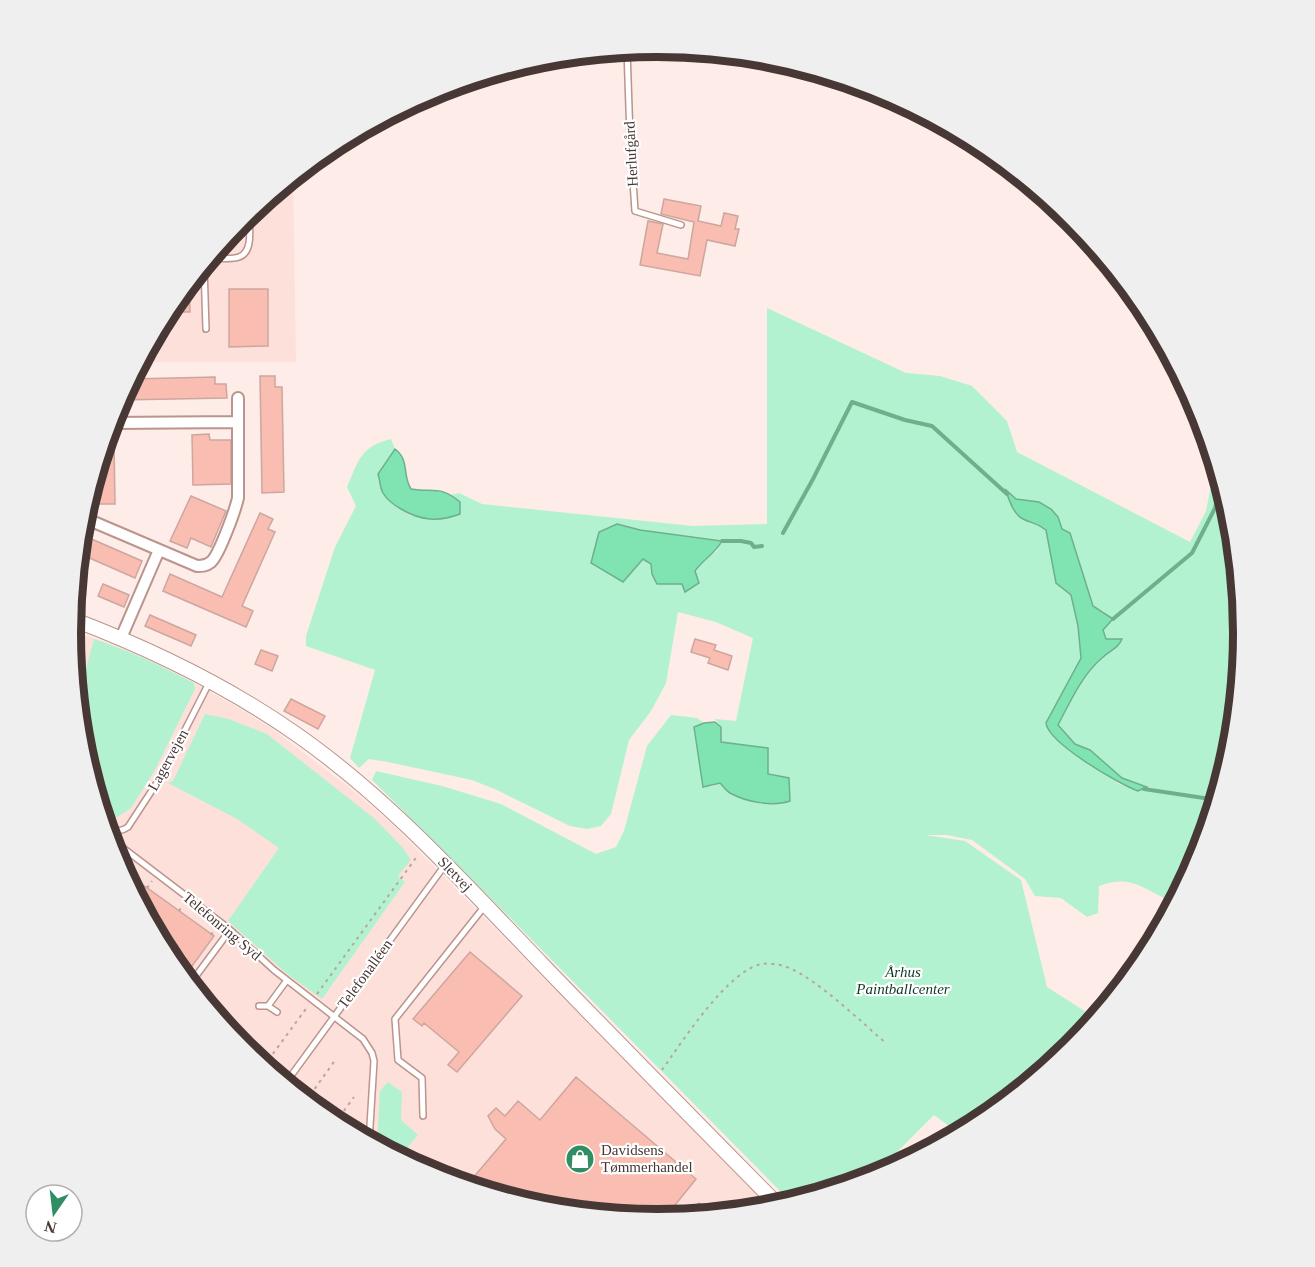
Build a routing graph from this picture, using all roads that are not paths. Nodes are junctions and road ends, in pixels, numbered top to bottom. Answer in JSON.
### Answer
{"nodes":[{"id":1,"x":627,"y":58,"type":"edge"},
{"id":2,"x":681,"y":225,"type":"dead end"},
{"id":3,"x":249,"y":227,"type":"edge"},
{"id":4,"x":220,"y":258,"type":"edge"},
{"id":5,"x":204,"y":278,"type":"edge"},
{"id":6,"x":206,"y":329,"type":"dead end"},
{"id":7,"x":238,"y":398,"type":"dead end"},
{"id":8,"x":237,"y":422,"type":"junction"},
{"id":9,"x":121,"y":423,"type":"edge"},
{"id":10,"x":92,"y":521,"type":"edge"},
{"id":11,"x":159,"y":550,"type":"junction"},
{"id":12,"x":81,"y":623,"type":"edge"},
{"id":13,"x":121,"y":638,"type":"junction"},
{"id":14,"x":210,"y":681,"type":"junction"},
{"id":15,"x":117,"y":831,"type":"edge"},
{"id":16,"x":123,"y":847,"type":"edge"},
{"id":17,"x":445,"y":865,"type":"junction"},
{"id":18,"x":485,"y":905,"type":"junction"},
{"id":19,"x":230,"y":930,"type":"junction"},
{"id":20,"x":195,"y":977,"type":"edge"},
{"id":21,"x":287,"y":980,"type":"junction"},
{"id":22,"x":259,"y":1006,"type":"dead end"},
{"id":23,"x":268,"y":1006,"type":"junction"},
{"id":24,"x":277,"y":1012,"type":"dead end"},
{"id":25,"x":335,"y":1016,"type":"junction"},
{"id":26,"x":290,"y":1077,"type":"edge"},
{"id":27,"x":423,"y":1116,"type":"dead end"},
{"id":28,"x":370,"y":1133,"type":"edge"},
{"id":29,"x":772,"y":1199,"type":"edge"}],
"edges":[{"from":1,"to":2,"type":"lane","name":"Herlufgård"},
{"from":3,"to":4,"type":"lane"},
{"from":5,"to":6,"type":"lane"},
{"from":7,"to":8,"type":"street"},
{"from":8,"to":9,"type":"street"},
{"from":8,"to":11,"type":"street"},
{"from":10,"to":11,"type":"street"},
{"from":11,"to":13,"type":"street"},
{"from":12,"to":13,"type":"street","name":"Sletvej"},
{"from":13,"to":14,"type":"street","name":"Sletvej"},
{"from":14,"to":15,"type":"lane","name":"Lagervejen"},
{"from":14,"to":17,"type":"street","name":"Sletvej"},
{"from":16,"to":19,"type":"lane","name":"Telefonring Syd"},
{"from":17,"to":18,"type":"street","name":"Sletvej"},
{"from":17,"to":25,"type":"lane","name":"Telefonalléen"},
{"from":18,"to":27,"type":"lane"},
{"from":18,"to":29,"type":"street","name":"Sletvej"},
{"from":19,"to":20,"type":"lane"},
{"from":19,"to":21,"type":"lane","name":"Telefonring Syd"},
{"from":21,"to":23,"type":"lane"},
{"from":21,"to":25,"type":"lane","name":"Telefonring Syd"},
{"from":22,"to":23,"type":"lane"},
{"from":23,"to":24,"type":"lane"},
{"from":25,"to":26,"type":"lane","name":"Telefonalléen"},
{"from":25,"to":28,"type":"lane","name":"Telefonring Syd"}]}
